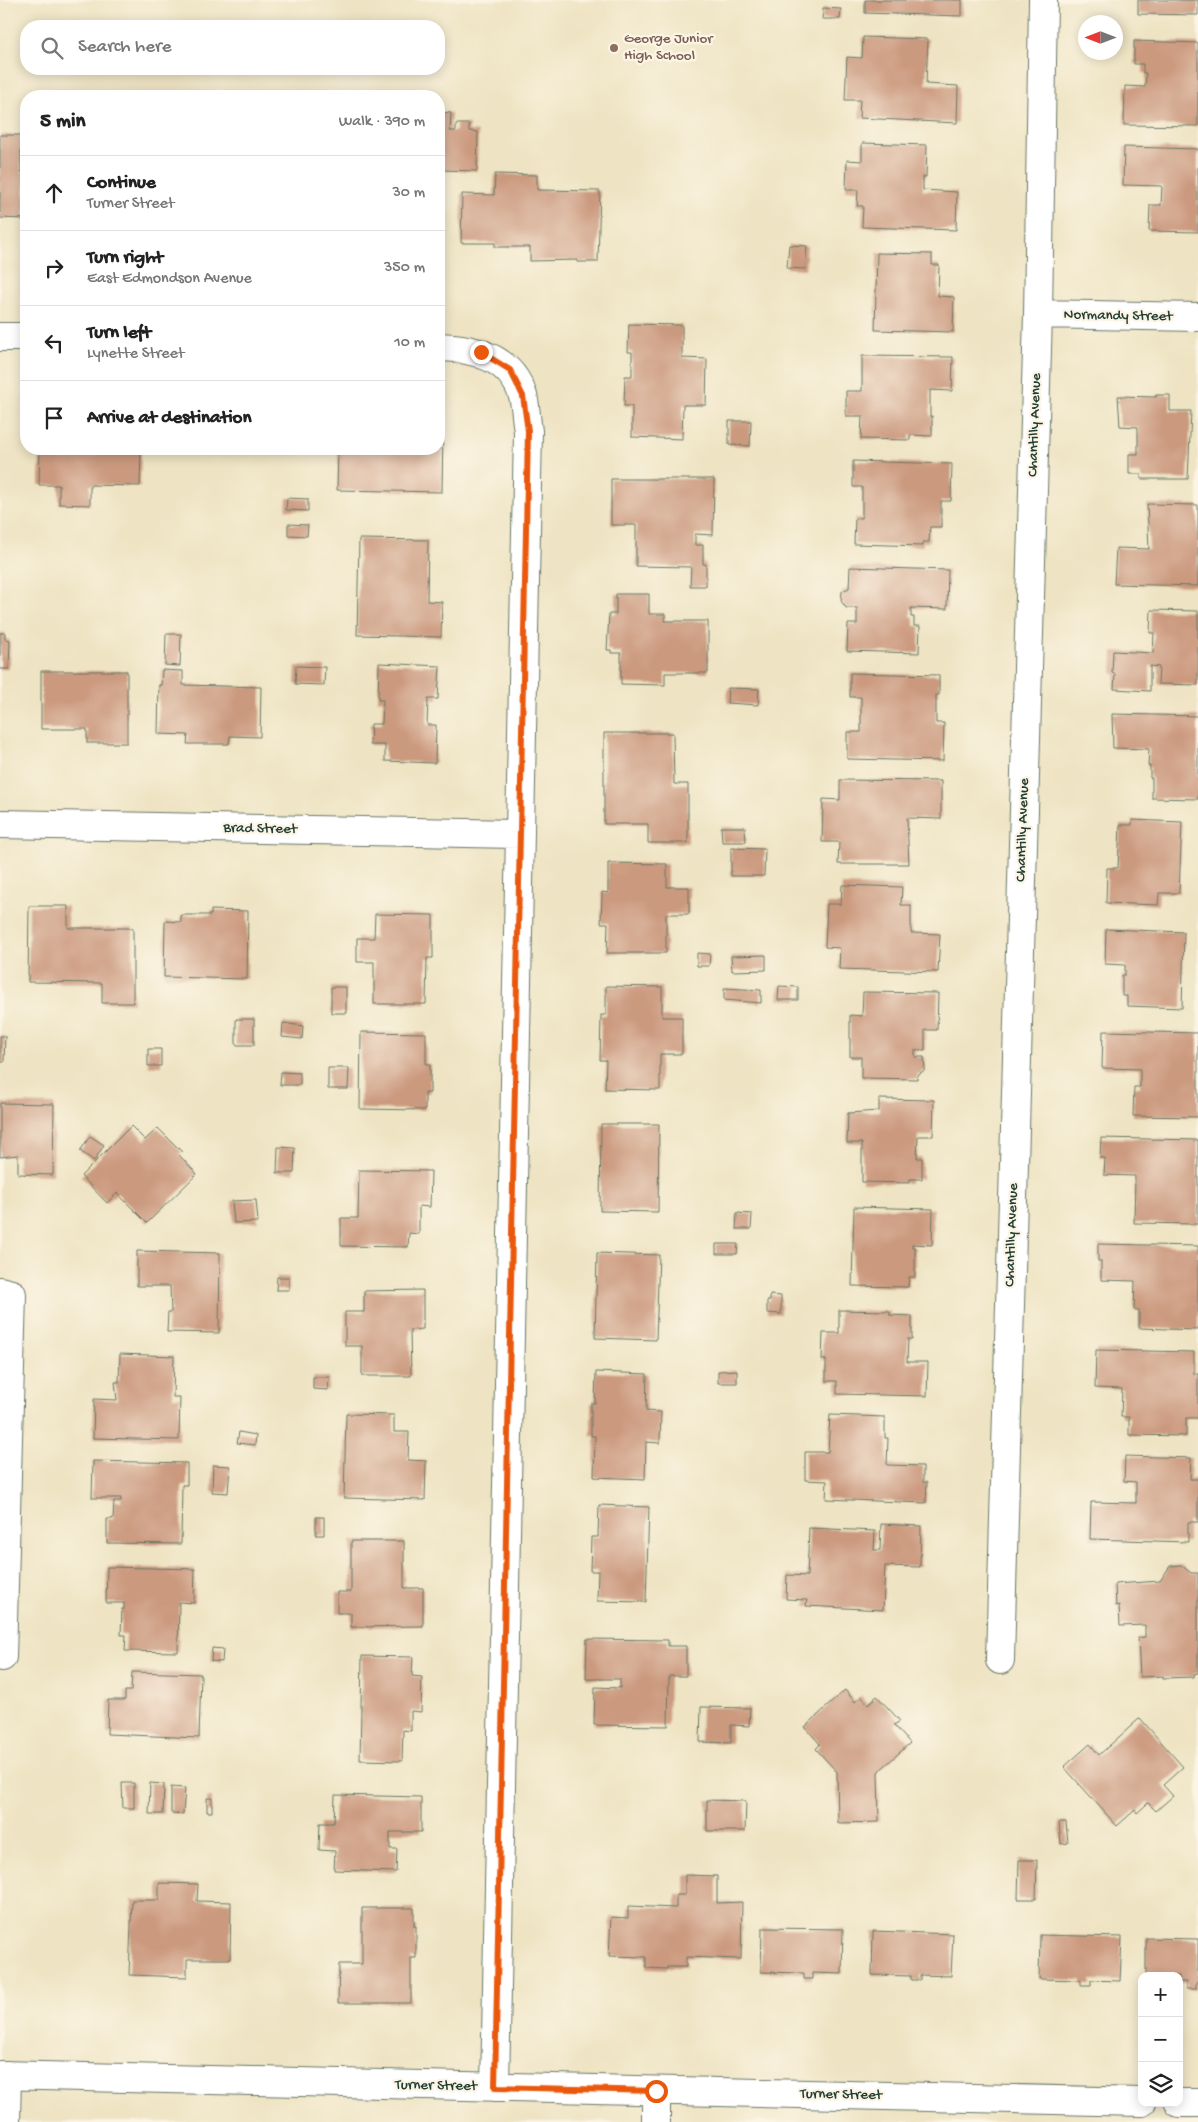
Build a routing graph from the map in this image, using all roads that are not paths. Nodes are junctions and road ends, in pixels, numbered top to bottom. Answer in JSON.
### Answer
{"nodes":[{"id":1,"x":1043,"y":0,"type":"edge"},
{"id":2,"x":1038,"y":314,"type":"junction"},
{"id":3,"x":1198,"y":317,"type":"edge"},
{"id":4,"x":0,"y":337,"type":"edge"},
{"id":5,"x":20,"y":338,"type":"edge"},
{"id":6,"x":445,"y":348,"type":"edge"},
{"id":7,"x":0,"y":824,"type":"edge"},
{"id":8,"x":520,"y":834,"type":"junction"},
{"id":9,"x":0,"y":1290,"type":"edge"},
{"id":10,"x":2,"y":1657,"type":"dead end"},
{"id":11,"x":1000,"y":1660,"type":"dead end"},
{"id":12,"x":3,"y":2075,"type":"edge"},
{"id":13,"x":495,"y":2087,"type":"junction"},
{"id":14,"x":656,"y":2091,"type":"junction"},
{"id":15,"x":1138,"y":2102,"type":"edge"},
{"id":16,"x":1183,"y":2103,"type":"edge"},
{"id":17,"x":1198,"y":2103,"type":"edge"},
{"id":18,"x":6,"y":2122,"type":"edge"},
{"id":19,"x":656,"y":2122,"type":"edge"}],
"edges":[{"from":1,"to":2,"type":"street","name":"Chantilly Avenue"},
{"from":2,"to":3,"type":"street","name":"Normandy Street"},
{"from":2,"to":11,"type":"street","name":"Chantilly Avenue"},
{"from":4,"to":5,"type":"street"},
{"from":6,"to":8,"type":"street"},
{"from":7,"to":8,"type":"street","name":"Brad Street"},
{"from":8,"to":13,"type":"street"},
{"from":9,"to":10,"type":"street"},
{"from":12,"to":13,"type":"street","name":"Turner Street"},
{"from":12,"to":18,"type":"street"},
{"from":13,"to":14,"type":"street","name":"Turner Street"},
{"from":14,"to":15,"type":"street","name":"Turner Street"},
{"from":14,"to":19,"type":"street"},
{"from":16,"to":17,"type":"street"}]}
